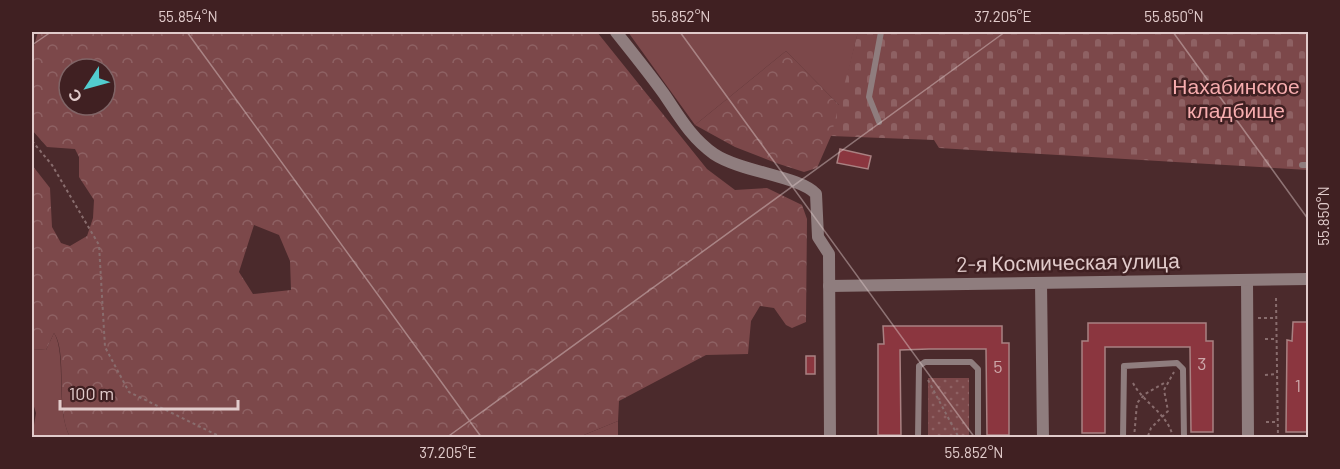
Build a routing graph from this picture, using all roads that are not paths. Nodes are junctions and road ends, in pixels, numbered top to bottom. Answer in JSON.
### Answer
{"nodes":[{"id":1,"x":616,"y":32,"type":"edge"},
{"id":2,"x":881,"y":32,"type":"edge"},
{"id":3,"x":879,"y":122,"type":"dead end"},
{"id":4,"x":1308,"y":279,"type":"edge"},
{"id":5,"x":1247,"y":280,"type":"junction"},
{"id":6,"x":1041,"y":283,"type":"junction"},
{"id":7,"x":829,"y":286,"type":"junction"},
{"id":8,"x":830,"y":438,"type":"edge"},
{"id":9,"x":918,"y":438,"type":"edge"},
{"id":10,"x":978,"y":438,"type":"edge"},
{"id":11,"x":1043,"y":438,"type":"edge"},
{"id":12,"x":1123,"y":438,"type":"edge"},
{"id":13,"x":1184,"y":438,"type":"edge"},
{"id":14,"x":1248,"y":438,"type":"edge"}],
"edges":[{"from":1,"to":7,"type":"street"},
{"from":2,"to":3,"type":"lane"},
{"from":4,"to":5,"type":"street","name":"2-я Космическая улица"},
{"from":5,"to":6,"type":"street","name":"2-я Космическая улица"},
{"from":5,"to":14,"type":"street"},
{"from":6,"to":7,"type":"street","name":"2-я Космическая улица"},
{"from":6,"to":11,"type":"street"},
{"from":7,"to":8,"type":"street"},
{"from":9,"to":10,"type":"lane"},
{"from":12,"to":13,"type":"lane"}]}
